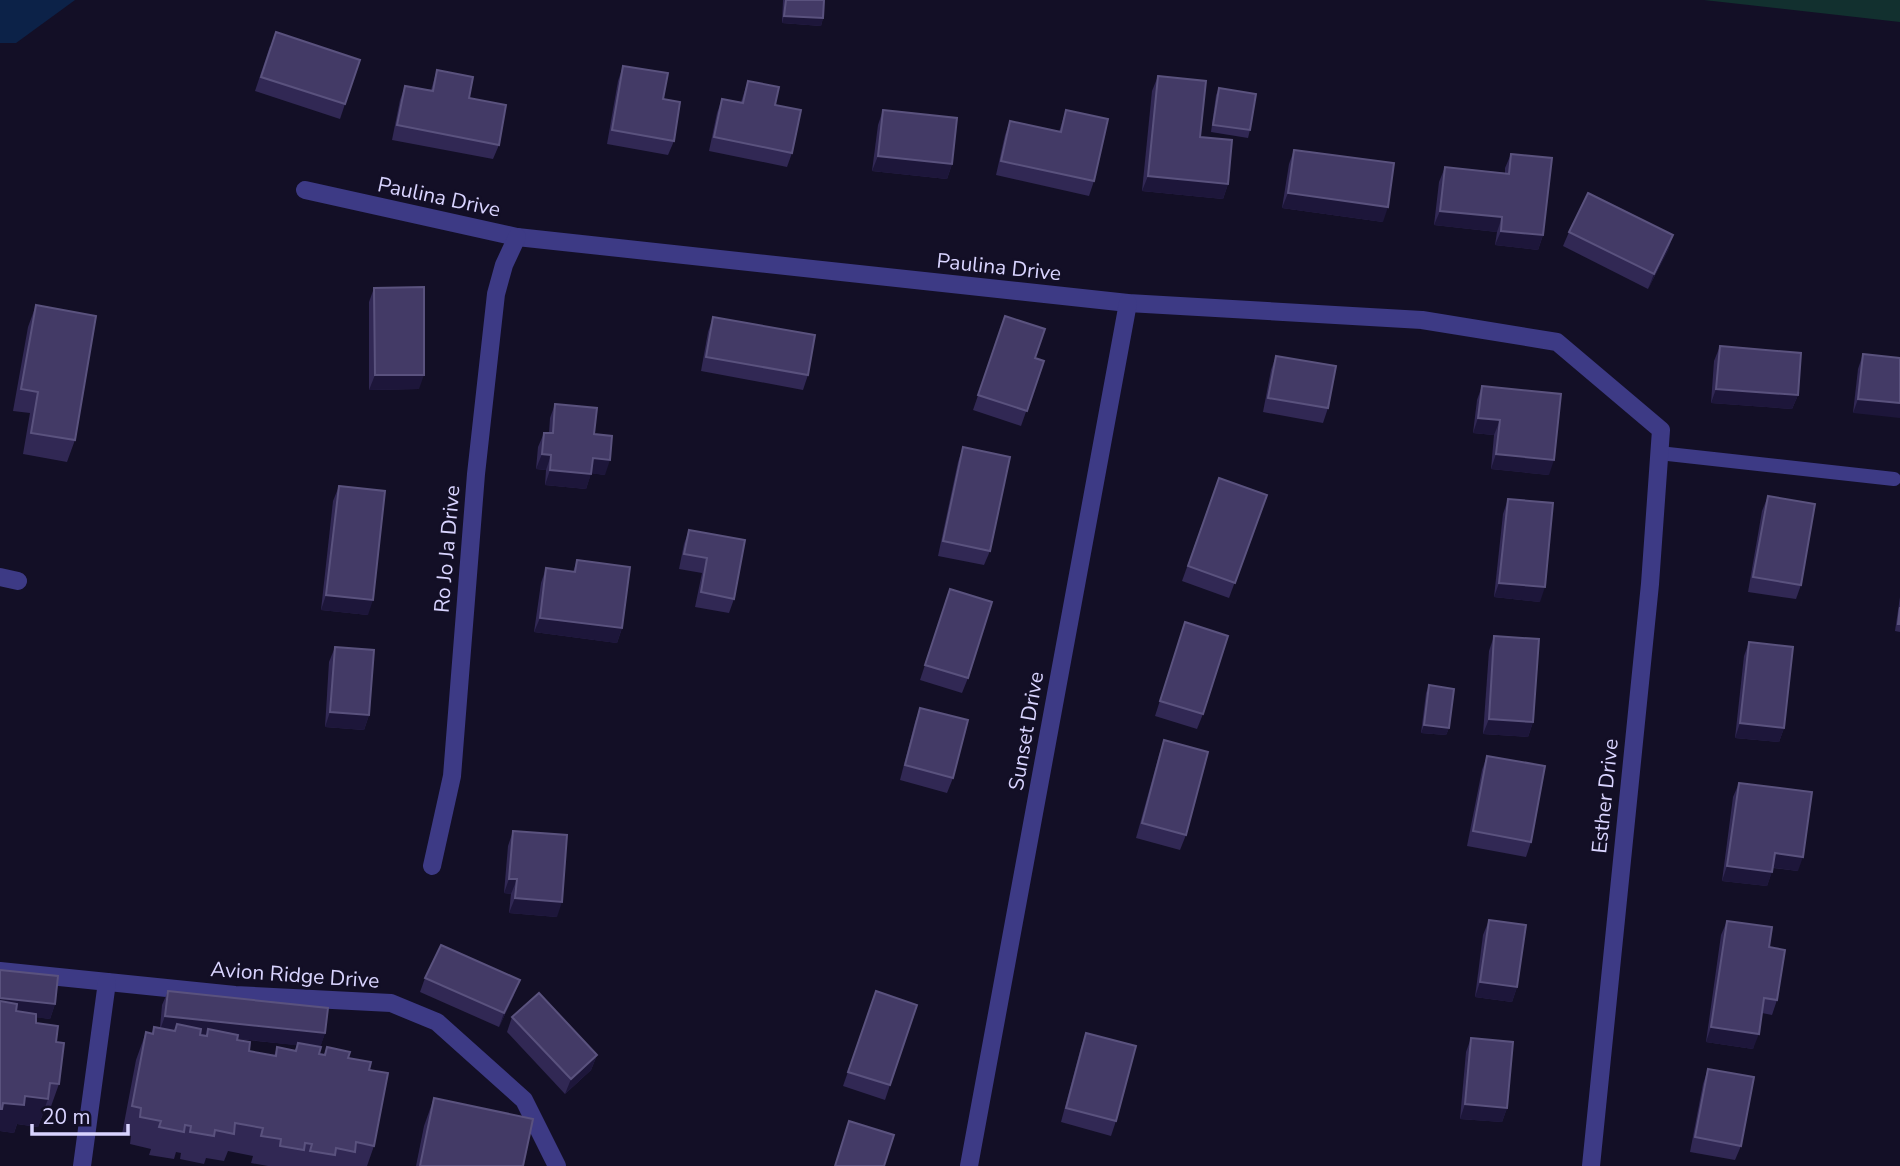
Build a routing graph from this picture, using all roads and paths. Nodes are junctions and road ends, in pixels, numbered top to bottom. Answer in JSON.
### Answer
{"nodes":[{"id":1,"x":305,"y":190,"type":"dead end"},
{"id":2,"x":517,"y":237,"type":"junction"},
{"id":3,"x":1128,"y":303,"type":"junction"},
{"id":4,"x":1661,"y":430,"type":"joint"},
{"id":5,"x":1659,"y":453,"type":"junction"},
{"id":6,"x":1894,"y":479,"type":"dead end"},
{"id":7,"x":432,"y":866,"type":"dead end"},
{"id":8,"x":0,"y":971,"type":"edge"},
{"id":9,"x":107,"y":982,"type":"junction"},
{"id":10,"x":82,"y":1166,"type":"edge"},
{"id":11,"x":557,"y":1166,"type":"edge"},
{"id":12,"x":969,"y":1166,"type":"edge"},
{"id":13,"x":1591,"y":1166,"type":"edge"}],
"edges":[{"from":1,"to":2,"type":"street","name":"Paulina Drive"},
{"from":2,"to":3,"type":"street","name":"Paulina Drive"},
{"from":2,"to":7,"type":"street","name":"Ro Jo Ja Drive"},
{"from":3,"to":4,"type":"street","name":"Paulina Drive"},
{"from":3,"to":12,"type":"street","name":"Sunset Drive"},
{"from":4,"to":5,"type":"street","name":"Esther Drive"},
{"from":5,"to":6,"type":"lane"},
{"from":5,"to":13,"type":"street","name":"Esther Drive"},
{"from":8,"to":9,"type":"street","name":"Avion Ridge Drive"},
{"from":9,"to":10,"type":"street"},
{"from":9,"to":11,"type":"street","name":"Avion Ridge Drive"}]}
